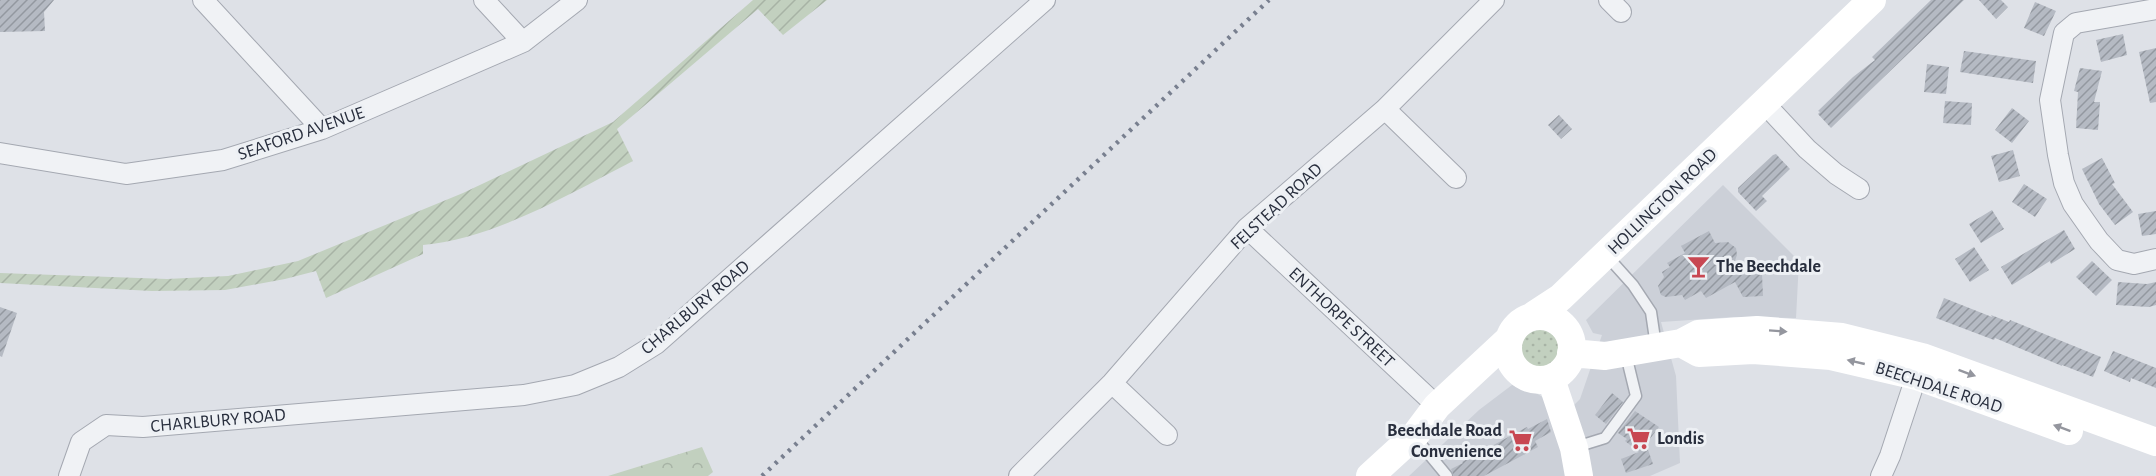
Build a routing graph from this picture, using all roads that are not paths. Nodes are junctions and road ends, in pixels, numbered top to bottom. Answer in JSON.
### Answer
{"nodes":[{"id":1,"x":203,"y":0,"type":"edge"},
{"id":2,"x":484,"y":0,"type":"edge"},
{"id":3,"x":577,"y":0,"type":"edge"},
{"id":4,"x":1045,"y":0,"type":"edge"},
{"id":5,"x":1494,"y":0,"type":"edge"},
{"id":6,"x":1872,"y":0,"type":"edge"},
{"id":7,"x":2156,"y":9,"type":"edge"},
{"id":8,"x":523,"y":42,"type":"junction"},
{"id":9,"x":1764,"y":103,"type":"junction"},
{"id":10,"x":1385,"y":109,"type":"junction"},
{"id":11,"x":322,"y":129,"type":"junction"},
{"id":12,"x":0,"y":153,"type":"edge"},
{"id":13,"x":1456,"y":178,"type":"dead end"},
{"id":14,"x":1859,"y":189,"type":"dead end"},
{"id":15,"x":1247,"y":228,"type":"junction"},
{"id":16,"x":1606,"y":255,"type":"junction"},
{"id":17,"x":2156,"y":259,"type":"edge"},
{"id":18,"x":1549,"y":311,"type":"junction"},
{"id":19,"x":1668,"y":345,"type":"junction"},
{"id":20,"x":1625,"y":351,"type":"junction"},
{"id":21,"x":1510,"y":353,"type":"junction"},
{"id":22,"x":1571,"y":353,"type":"junction"},
{"id":23,"x":1920,"y":366,"type":"junction"},
{"id":24,"x":1551,"y":379,"type":"junction"},
{"id":25,"x":1112,"y":383,"type":"junction"},
{"id":26,"x":1437,"y":406,"type":"junction"},
{"id":27,"x":1167,"y":435,"type":"dead end"},
{"id":28,"x":1415,"y":435,"type":"junction"},
{"id":29,"x":2156,"y":442,"type":"edge"},
{"id":30,"x":1574,"y":448,"type":"junction"},
{"id":31,"x":2156,"y":463,"type":"edge"},
{"id":32,"x":69,"y":476,"type":"edge"},
{"id":33,"x":1019,"y":476,"type":"edge"},
{"id":34,"x":1370,"y":476,"type":"edge"},
{"id":35,"x":1447,"y":476,"type":"edge"},
{"id":36,"x":1579,"y":476,"type":"edge"},
{"id":37,"x":1881,"y":476,"type":"edge"}],
"edges":[{"from":1,"to":11,"type":"street"},
{"from":2,"to":8,"type":"street"},
{"from":3,"to":8,"type":"street","name":"SEAFORD AVENUE"},
{"from":4,"to":32,"type":"street","name":"CHARLBURY ROAD"},
{"from":5,"to":10,"type":"street","name":"FELSTEAD ROAD"},
{"from":6,"to":9,"type":"street","name":"HOLLINGTON ROAD"},
{"from":7,"to":17,"type":"street"},
{"from":8,"to":11,"type":"street","name":"SEAFORD AVENUE"},
{"from":9,"to":14,"type":"street"},
{"from":9,"to":16,"type":"street","name":"HOLLINGTON ROAD"},
{"from":10,"to":13,"type":"street"},
{"from":10,"to":15,"type":"street","name":"FELSTEAD ROAD"},
{"from":11,"to":12,"type":"street","name":"SEAFORD AVENUE"},
{"from":15,"to":25,"type":"street","name":"FELSTEAD ROAD"},
{"from":15,"to":26,"type":"street","name":"ENTHORPE STREET"},
{"from":16,"to":18,"type":"street","name":"HOLLINGTON ROAD"},
{"from":16,"to":19,"type":"lane"},
{"from":18,"to":21,"type":"street"},
{"from":18,"to":22,"type":"street"},
{"from":19,"to":20,"type":"street","name":"BEECHDALE ROAD"},
{"from":19,"to":23,"type":"street","name":"BEECHDALE ROAD"},
{"from":20,"to":22,"type":"street","name":"BEECHDALE ROAD"},
{"from":20,"to":30,"type":"lane"},
{"from":21,"to":24,"type":"street"},
{"from":21,"to":26,"type":"street"},
{"from":21,"to":28,"type":"street"},
{"from":22,"to":24,"type":"street"},
{"from":23,"to":29,"type":"street","name":"BEECHDALE ROAD","one_way":true},
{"from":31,"to":23,"type":"street","name":"BEECHDALE ROAD","one_way":true},
{"from":23,"to":37,"type":"street"},
{"from":24,"to":30,"type":"street"},
{"from":25,"to":27,"type":"street"},
{"from":25,"to":33,"type":"street","name":"FELSTEAD ROAD"},
{"from":26,"to":28,"type":"street"},
{"from":28,"to":34,"type":"street"},
{"from":28,"to":35,"type":"lane"},
{"from":30,"to":36,"type":"street"}]}
